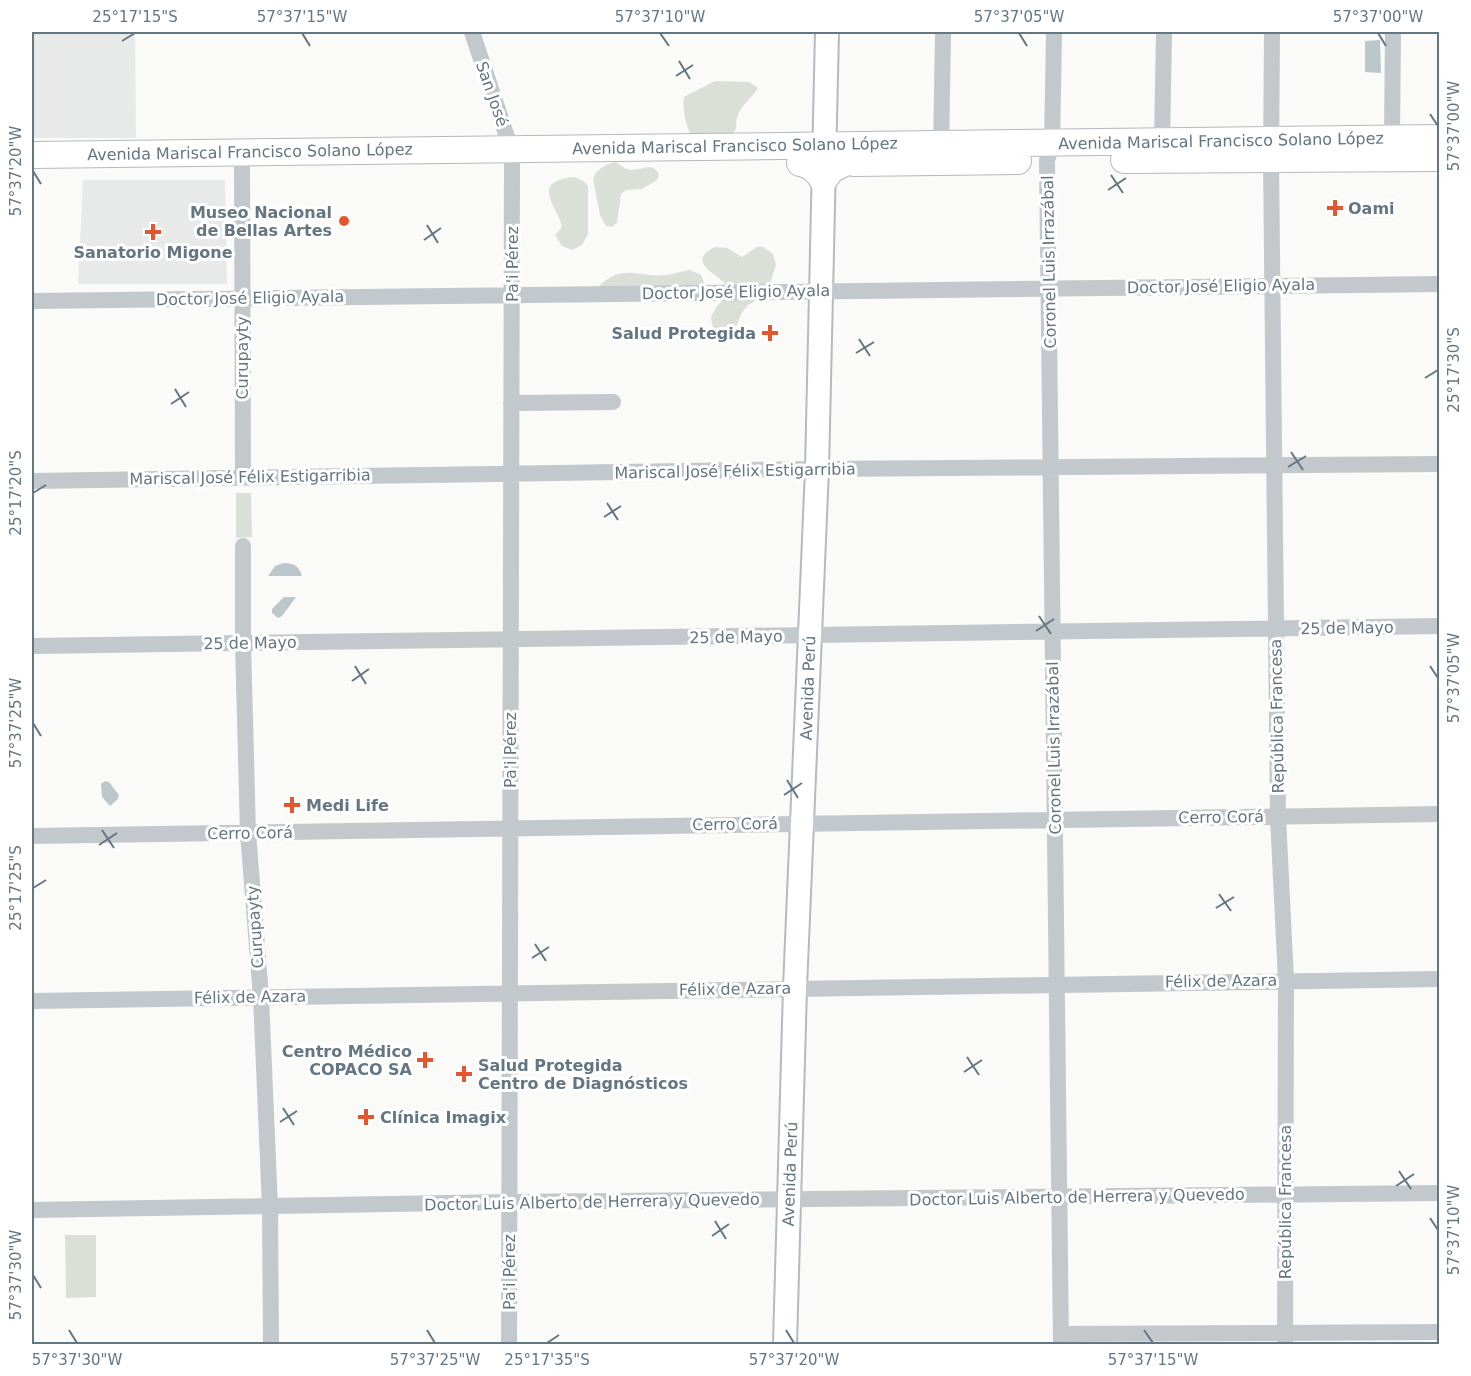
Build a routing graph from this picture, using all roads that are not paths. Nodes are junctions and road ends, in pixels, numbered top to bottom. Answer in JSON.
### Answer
{"nodes":[{"id":1,"x":472,"y":32,"type":"edge"},
{"id":2,"x":827,"y":32,"type":"edge"},
{"id":3,"x":943,"y":32,"type":"edge"},
{"id":4,"x":1054,"y":32,"type":"edge"},
{"id":5,"x":1164,"y":32,"type":"edge"},
{"id":6,"x":1272,"y":32,"type":"edge"},
{"id":7,"x":1394,"y":32,"type":"edge"},
{"id":8,"x":1440,"y":138,"type":"edge"},
{"id":9,"x":1392,"y":139,"type":"junction"},
{"id":10,"x":1162,"y":142,"type":"junction"},
{"id":11,"x":1220,"y":142,"type":"junction"},
{"id":12,"x":1271,"y":150,"type":"junction"},
{"id":13,"x":1050,"y":152,"type":"junction"},
{"id":14,"x":941,"y":153,"type":"junction"},
{"id":15,"x":823,"y":154,"type":"junction"},
{"id":16,"x":32,"y":157,"type":"edge"},
{"id":17,"x":511,"y":157,"type":"junction"},
{"id":18,"x":1440,"y":158,"type":"edge"},
{"id":19,"x":242,"y":167,"type":"junction"},
{"id":20,"x":32,"y":169,"type":"edge"},
{"id":21,"x":1440,"y":284,"type":"edge"},
{"id":22,"x":1272,"y":286,"type":"junction"},
{"id":23,"x":1049,"y":288,"type":"junction"},
{"id":24,"x":821,"y":291,"type":"junction"},
{"id":25,"x":512,"y":295,"type":"junction"},
{"id":26,"x":242,"y":298,"type":"junction"},
{"id":27,"x":32,"y":301,"type":"edge"},
{"id":28,"x":613,"y":402,"type":"dead end"},
{"id":29,"x":511,"y":403,"type":"junction"},
{"id":30,"x":1440,"y":464,"type":"edge"},
{"id":31,"x":1274,"y":465,"type":"junction"},
{"id":32,"x":1051,"y":467,"type":"junction"},
{"id":33,"x":817,"y":470,"type":"junction"},
{"id":34,"x":511,"y":474,"type":"junction"},
{"id":35,"x":243,"y":477,"type":"junction"},
{"id":36,"x":32,"y":481,"type":"edge"},
{"id":37,"x":243,"y":546,"type":"dead end"},
{"id":38,"x":1440,"y":626,"type":"edge"},
{"id":39,"x":1276,"y":629,"type":"junction"},
{"id":40,"x":1053,"y":632,"type":"junction"},
{"id":41,"x":810,"y":636,"type":"junction"},
{"id":42,"x":511,"y":640,"type":"junction"},
{"id":43,"x":243,"y":643,"type":"junction"},
{"id":44,"x":32,"y":646,"type":"edge"},
{"id":45,"x":1440,"y":814,"type":"edge"},
{"id":46,"x":1278,"y":817,"type":"junction"},
{"id":47,"x":1055,"y":819,"type":"junction"},
{"id":48,"x":803,"y":823,"type":"junction"},
{"id":49,"x":510,"y":830,"type":"junction"},
{"id":50,"x":248,"y":833,"type":"junction"},
{"id":51,"x":32,"y":836,"type":"edge"},
{"id":52,"x":1440,"y":979,"type":"edge"},
{"id":53,"x":1286,"y":980,"type":"junction"},
{"id":54,"x":1057,"y":984,"type":"junction"},
{"id":55,"x":795,"y":988,"type":"junction"},
{"id":56,"x":510,"y":993,"type":"junction"},
{"id":57,"x":261,"y":997,"type":"junction"},
{"id":58,"x":32,"y":1000,"type":"edge"},
{"id":59,"x":1440,"y":1193,"type":"edge"},
{"id":60,"x":1285,"y":1194,"type":"junction"},
{"id":61,"x":1060,"y":1197,"type":"junction"},
{"id":62,"x":789,"y":1200,"type":"junction"},
{"id":63,"x":509,"y":1202,"type":"junction"},
{"id":64,"x":270,"y":1207,"type":"junction"},
{"id":65,"x":32,"y":1210,"type":"edge"},
{"id":66,"x":1440,"y":1332,"type":"edge"},
{"id":67,"x":1285,"y":1338,"type":"edge"},
{"id":68,"x":1061,"y":1339,"type":"edge"},
{"id":69,"x":271,"y":1344,"type":"edge"},
{"id":70,"x":509,"y":1344,"type":"edge"},
{"id":71,"x":785,"y":1344,"type":"edge"}],
"edges":[{"from":1,"to":17,"type":"street","name":"San José"},
{"from":2,"to":15,"type":"main road","name":"Avenida Perú"},
{"from":3,"to":14,"type":"street"},
{"from":4,"to":13,"type":"street","name":"Coronel Luis Irrazábal"},
{"from":5,"to":10,"type":"street"},
{"from":6,"to":12,"type":"street","name":"República Francesa"},
{"from":7,"to":9,"type":"street"},
{"from":8,"to":9,"type":"highway","name":"Avenida Mariscal Francisco Solano López"},
{"from":9,"to":12,"type":"highway","name":"Avenida Mariscal Francisco Solano López"},
{"from":10,"to":11,"type":"highway","name":"Avenida Mariscal Francisco Solano López"},
{"from":10,"to":13,"type":"highway","name":"Avenida Mariscal Francisco Solano López"},
{"from":11,"to":12,"type":"highway","name":"Avenida Mariscal Francisco Solano López"},
{"from":11,"to":13,"type":"highway"},
{"from":12,"to":13,"type":"highway","name":"Avenida Mariscal Francisco Solano López"},
{"from":12,"to":18,"type":"highway","name":"Avenida Mariscal Francisco Solano López"},
{"from":12,"to":22,"type":"street","name":"República Francesa"},
{"from":13,"to":14,"type":"highway","name":"Avenida Mariscal Francisco Solano López"},
{"from":13,"to":14,"type":"highway","name":"Avenida Mariscal Francisco Solano López"},
{"from":13,"to":23,"type":"street","name":"Coronel Luis Irrazábal"},
{"from":14,"to":15,"type":"highway"},
{"from":15,"to":17,"type":"highway","name":"Avenida Mariscal Francisco Solano López"},
{"from":15,"to":17,"type":"highway","name":"Avenida Mariscal Francisco Solano López"},
{"from":15,"to":24,"type":"main road","name":"Avenida Perú"},
{"from":16,"to":17,"type":"highway","name":"Avenida Mariscal Francisco Solano López"},
{"from":17,"to":19,"type":"highway","name":"Avenida Mariscal Francisco Solano López"},
{"from":17,"to":25,"type":"street","name":"Pa'i Pérez"},
{"from":19,"to":20,"type":"highway","name":"Avenida Mariscal Francisco Solano López"},
{"from":19,"to":26,"type":"street","name":"Curupayty"},
{"from":21,"to":22,"type":"street","name":"Doctor José Eligio Ayala"},
{"from":22,"to":23,"type":"street","name":"Doctor José Eligio Ayala"},
{"from":22,"to":31,"type":"street","name":"República Francesa"},
{"from":23,"to":24,"type":"street","name":"Doctor José Eligio Ayala"},
{"from":23,"to":32,"type":"street","name":"Coronel Luis Irrazábal"},
{"from":24,"to":25,"type":"street","name":"Doctor José Eligio Ayala"},
{"from":24,"to":33,"type":"main road","name":"Avenida Perú"},
{"from":25,"to":26,"type":"street","name":"Doctor José Eligio Ayala"},
{"from":25,"to":29,"type":"street","name":"Pa'i Pérez"},
{"from":26,"to":27,"type":"street","name":"Doctor José Eligio Ayala"},
{"from":26,"to":35,"type":"street","name":"Curupayty"},
{"from":28,"to":29,"type":"street"},
{"from":29,"to":34,"type":"street","name":"Pa'i Pérez"},
{"from":30,"to":31,"type":"street","name":"Mariscal José Félix Estigarribia"},
{"from":31,"to":32,"type":"street","name":"Mariscal José Félix Estigarribia"},
{"from":31,"to":39,"type":"street","name":"República Francesa"},
{"from":32,"to":33,"type":"street","name":"Mariscal José Félix Estigarribia"},
{"from":32,"to":40,"type":"street","name":"Coronel Luis Irrazábal"},
{"from":33,"to":34,"type":"street","name":"Mariscal José Félix Estigarribia"},
{"from":33,"to":41,"type":"main road","name":"Avenida Perú"},
{"from":34,"to":35,"type":"street","name":"Mariscal José Félix Estigarribia"},
{"from":34,"to":42,"type":"street","name":"Pa'i Pérez"},
{"from":35,"to":36,"type":"street","name":"Mariscal José Félix Estigarribia"},
{"from":37,"to":43,"type":"street","name":"Curupayty"},
{"from":38,"to":39,"type":"street","name":"25 de Mayo"},
{"from":39,"to":40,"type":"street","name":"25 de Mayo"},
{"from":39,"to":46,"type":"street","name":"República Francesa"},
{"from":40,"to":41,"type":"street","name":"25 de Mayo"},
{"from":40,"to":47,"type":"street","name":"Coronel Luis Irrazábal"},
{"from":41,"to":42,"type":"street","name":"25 de Mayo"},
{"from":41,"to":48,"type":"main road","name":"Avenida Perú"},
{"from":42,"to":43,"type":"street","name":"25 de Mayo"},
{"from":42,"to":49,"type":"street","name":"Pa'i Pérez"},
{"from":43,"to":44,"type":"street","name":"25 de Mayo"},
{"from":43,"to":50,"type":"street","name":"Curupayty"},
{"from":45,"to":46,"type":"street","name":"Cerro Corá"},
{"from":46,"to":47,"type":"street","name":"Cerro Corá"},
{"from":46,"to":53,"type":"street","name":"República Francesa"},
{"from":47,"to":48,"type":"street","name":"Cerro Corá"},
{"from":47,"to":54,"type":"street","name":"Coronel Luis Irrazábal"},
{"from":48,"to":49,"type":"street","name":"Cerro Corá"},
{"from":48,"to":55,"type":"main road","name":"Avenida Perú"},
{"from":49,"to":50,"type":"street","name":"Cerro Corá"},
{"from":49,"to":56,"type":"street","name":"Pa'i Pérez"},
{"from":50,"to":51,"type":"street","name":"Cerro Corá"},
{"from":50,"to":57,"type":"street","name":"Curupayty"},
{"from":52,"to":53,"type":"street","name":"Félix de Azara"},
{"from":53,"to":54,"type":"street","name":"Félix de Azara"},
{"from":53,"to":60,"type":"street","name":"República Francesa"},
{"from":54,"to":55,"type":"street","name":"Félix de Azara"},
{"from":54,"to":61,"type":"street","name":"Coronel Luis Irrazábal"},
{"from":55,"to":56,"type":"street","name":"Félix de Azara"},
{"from":55,"to":62,"type":"main road","name":"Avenida Perú"},
{"from":56,"to":57,"type":"street","name":"Félix de Azara"},
{"from":56,"to":63,"type":"street","name":"Pa'i Pérez"},
{"from":57,"to":58,"type":"street","name":"Félix de Azara"},
{"from":57,"to":64,"type":"street","name":"Curupayty"},
{"from":59,"to":60,"type":"street","name":"Doctor Luis Alberto de Herrera y Quevedo"},
{"from":60,"to":61,"type":"street","name":"Doctor Luis Alberto de Herrera y Quevedo"},
{"from":60,"to":67,"type":"street","name":"República Francesa"},
{"from":61,"to":62,"type":"street","name":"Doctor Luis Alberto de Herrera y Quevedo"},
{"from":61,"to":68,"type":"street","name":"Coronel Luis Irrazábal"},
{"from":62,"to":63,"type":"street","name":"Doctor Luis Alberto de Herrera y Quevedo"},
{"from":62,"to":71,"type":"main road","name":"Avenida Perú"},
{"from":63,"to":64,"type":"street","name":"Doctor Luis Alberto de Herrera y Quevedo"},
{"from":63,"to":70,"type":"street","name":"Pa'i Pérez"},
{"from":64,"to":65,"type":"street","name":"Doctor Luis Alberto de Herrera y Quevedo"},
{"from":64,"to":69,"type":"street","name":"Curupayty"},
{"from":66,"to":67,"type":"street"},
{"from":67,"to":68,"type":"street"}]}
